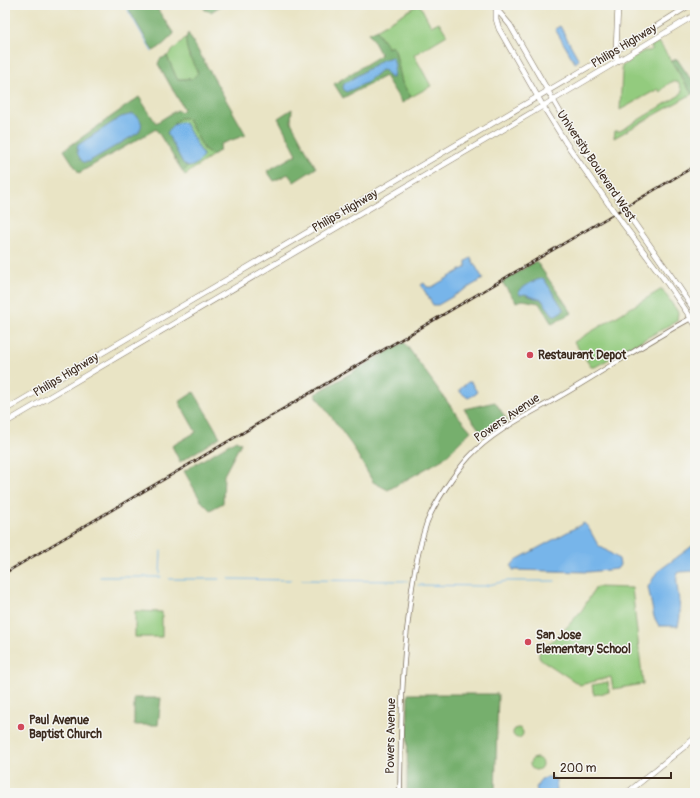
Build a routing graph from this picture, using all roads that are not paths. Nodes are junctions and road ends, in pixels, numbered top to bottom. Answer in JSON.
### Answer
{"nodes":[{"id":1,"x":492,"y":5,"type":"edge"},
{"id":2,"x":618,"y":5,"type":"edge"},
{"id":3,"x":690,"y":5,"type":"edge"},
{"id":4,"x":496,"y":10,"type":"junction"},
{"id":5,"x":695,"y":15,"type":"edge"},
{"id":6,"x":616,"y":50,"type":"junction"},
{"id":7,"x":617,"y":62,"type":"junction"},
{"id":8,"x":547,"y":90,"type":"junction"},
{"id":9,"x":537,"y":96,"type":"junction"},
{"id":10,"x":553,"y":100,"type":"junction"},
{"id":11,"x":543,"y":106,"type":"junction"},
{"id":12,"x":695,"y":310,"type":"edge"},
{"id":13,"x":693,"y":317,"type":"edge"},
{"id":14,"x":695,"y":324,"type":"edge"},
{"id":15,"x":5,"y":410,"type":"edge"},
{"id":16,"x":5,"y":423,"type":"edge"},
{"id":17,"x":695,"y":738,"type":"edge"},
{"id":18,"x":400,"y":793,"type":"edge"},
{"id":19,"x":627,"y":793,"type":"edge"}],
"edges":[{"from":1,"to":4,"type":"main road","name":"University Boulevard West"},
{"from":2,"to":6,"type":"main road"},
{"from":3,"to":6,"type":"main road","name":"Philips Highway"},
{"from":4,"to":8,"type":"main road","name":"University Boulevard West"},
{"from":4,"to":9,"type":"main road","name":"University Boulevard West"},
{"from":5,"to":7,"type":"main road","name":"Philips Highway"},
{"from":6,"to":7,"type":"main road"},
{"from":6,"to":8,"type":"main road","name":"Philips Highway"},
{"from":7,"to":10,"type":"main road","name":"Philips Highway"},
{"from":8,"to":9,"type":"main road","name":"Philips Highway"},
{"from":8,"to":10,"type":"main road","name":"University Boulevard West"},
{"from":9,"to":11,"type":"main road","name":"University Boulevard West"},
{"from":9,"to":15,"type":"main road","name":"Philips Highway"},
{"from":10,"to":11,"type":"main road","name":"Philips Highway"},
{"from":10,"to":12,"type":"main road","name":"University Boulevard West","bridge":true},
{"from":11,"to":13,"type":"main road","name":"University Boulevard West","bridge":true},
{"from":11,"to":16,"type":"main road","name":"Philips Highway"},
{"from":13,"to":14,"type":"main road","name":"University Boulevard West"},
{"from":13,"to":18,"type":"street","name":"Powers Avenue"},
{"from":17,"to":19,"type":"main road"}]}
